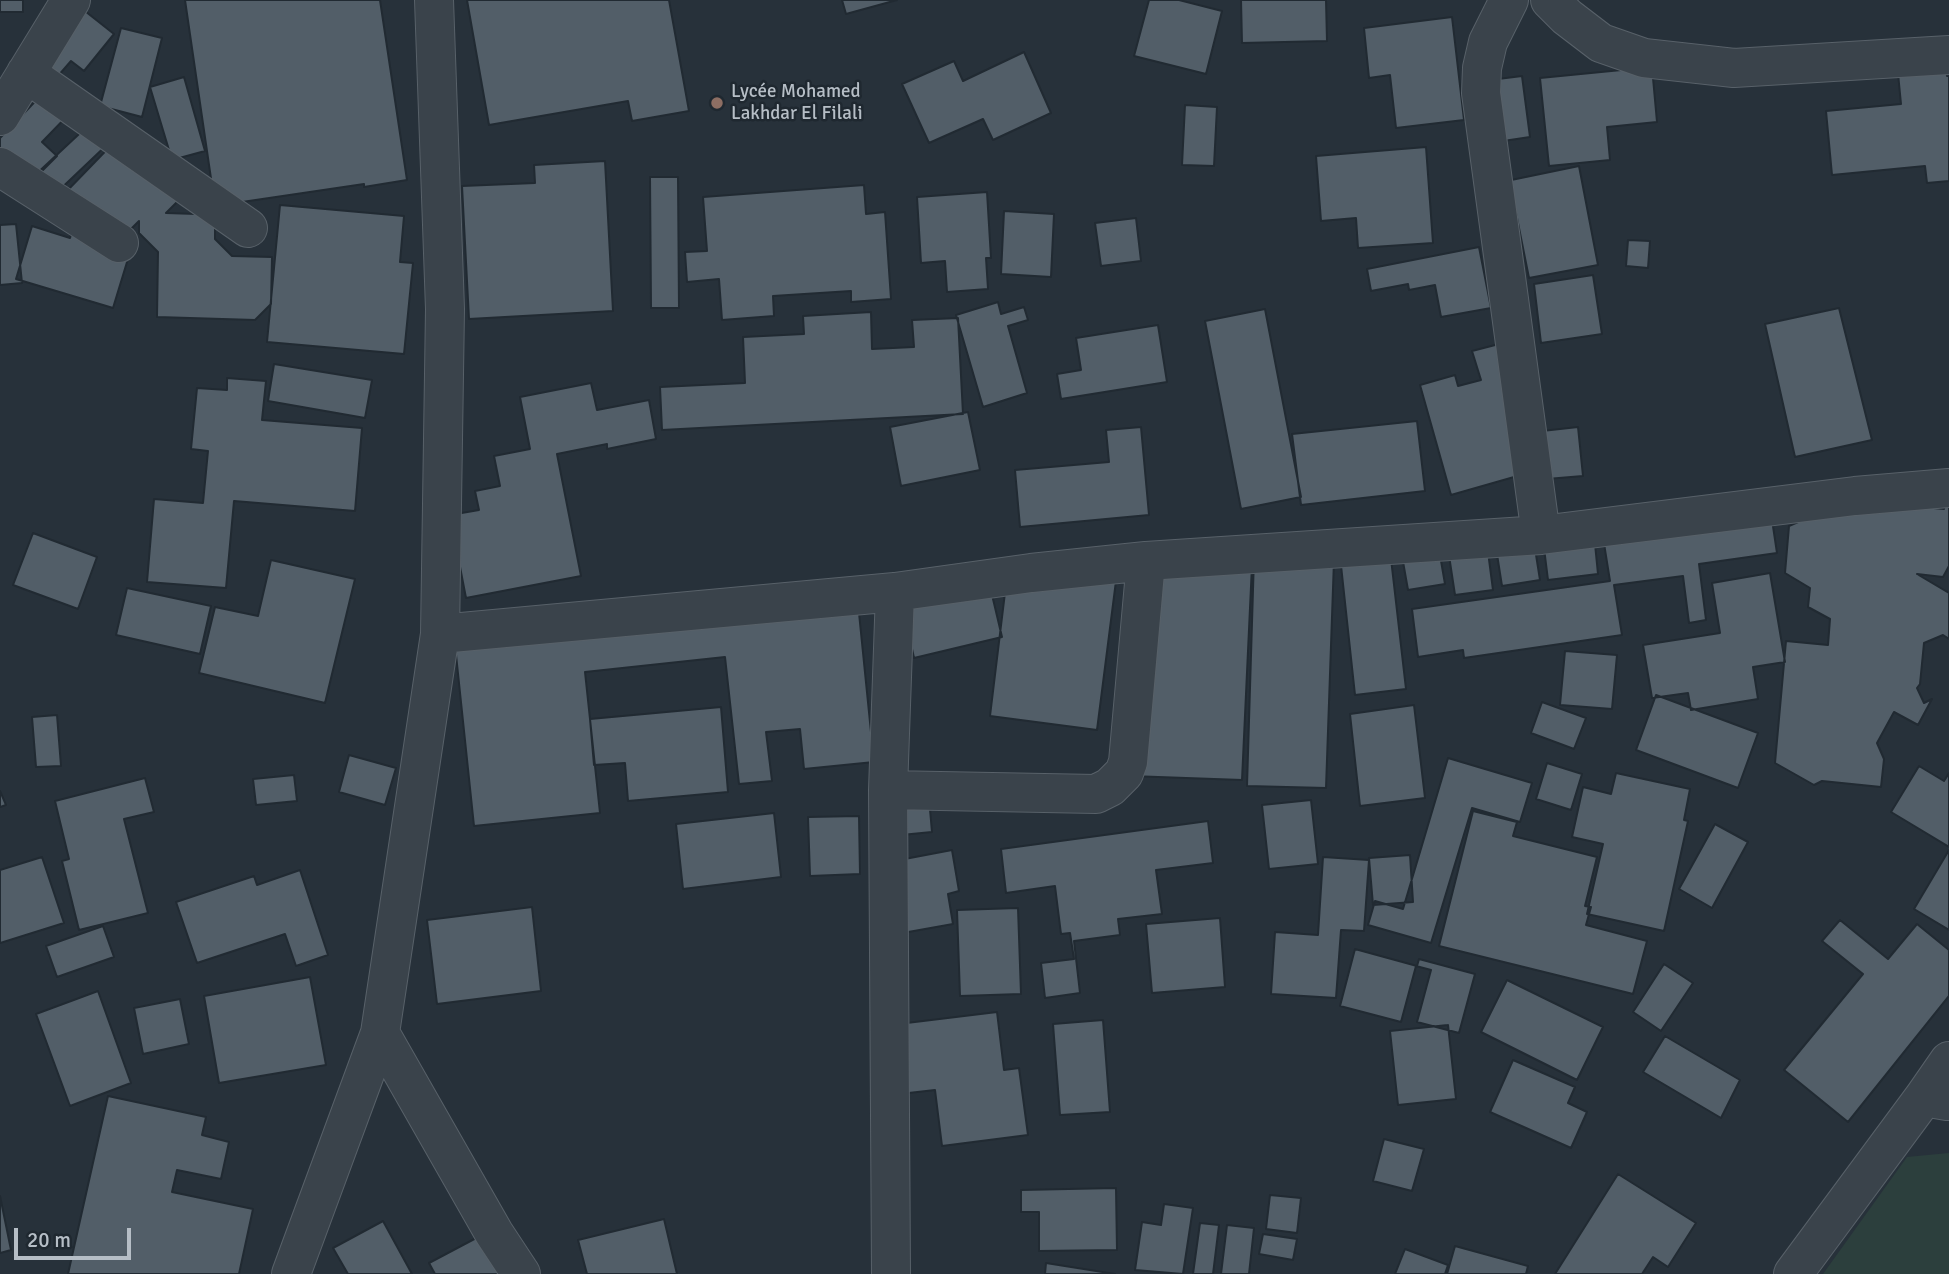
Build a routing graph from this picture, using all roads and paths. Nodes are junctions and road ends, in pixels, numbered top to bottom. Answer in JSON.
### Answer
{"nodes":[{"id":1,"x":71,"y":0,"type":"edge"},
{"id":2,"x":433,"y":0,"type":"edge"},
{"id":3,"x":1509,"y":0,"type":"edge"},
{"id":4,"x":1550,"y":0,"type":"edge"},
{"id":5,"x":1949,"y":55,"type":"edge"},
{"id":6,"x":26,"y":73,"type":"junction"},
{"id":7,"x":0,"y":116,"type":"edge"},
{"id":8,"x":0,"y":167,"type":"edge"},
{"id":9,"x":248,"y":228,"type":"dead end"},
{"id":10,"x":119,"y":243,"type":"dead end"},
{"id":11,"x":1949,"y":488,"type":"edge"},
{"id":12,"x":1541,"y":536,"type":"junction"},
{"id":13,"x":1146,"y":561,"type":"junction"},
{"id":14,"x":895,"y":592,"type":"junction"},
{"id":15,"x":440,"y":634,"type":"junction"},
{"id":16,"x":888,"y":790,"type":"junction"},
{"id":17,"x":380,"y":1033,"type":"junction"},
{"id":18,"x":1949,"y":1061,"type":"edge"},
{"id":19,"x":1936,"y":1099,"type":"edge"},
{"id":20,"x":291,"y":1274,"type":"edge"},
{"id":21,"x":521,"y":1274,"type":"edge"},
{"id":22,"x":891,"y":1274,"type":"edge"},
{"id":23,"x":1793,"y":1274,"type":"edge"}],
"edges":[{"from":1,"to":6,"type":"street"},
{"from":2,"to":15,"type":"street"},
{"from":3,"to":12,"type":"street"},
{"from":4,"to":5,"type":"street"},
{"from":6,"to":7,"type":"street"},
{"from":6,"to":9,"type":"street"},
{"from":8,"to":10,"type":"street"},
{"from":11,"to":12,"type":"street"},
{"from":12,"to":13,"type":"street"},
{"from":13,"to":14,"type":"street"},
{"from":13,"to":16,"type":"street"},
{"from":14,"to":15,"type":"street"},
{"from":14,"to":16,"type":"street"},
{"from":15,"to":17,"type":"street"},
{"from":16,"to":22,"type":"street"},
{"from":17,"to":20,"type":"street"},
{"from":17,"to":21,"type":"street"},
{"from":18,"to":19,"type":"street"},
{"from":19,"to":23,"type":"street"}]}
